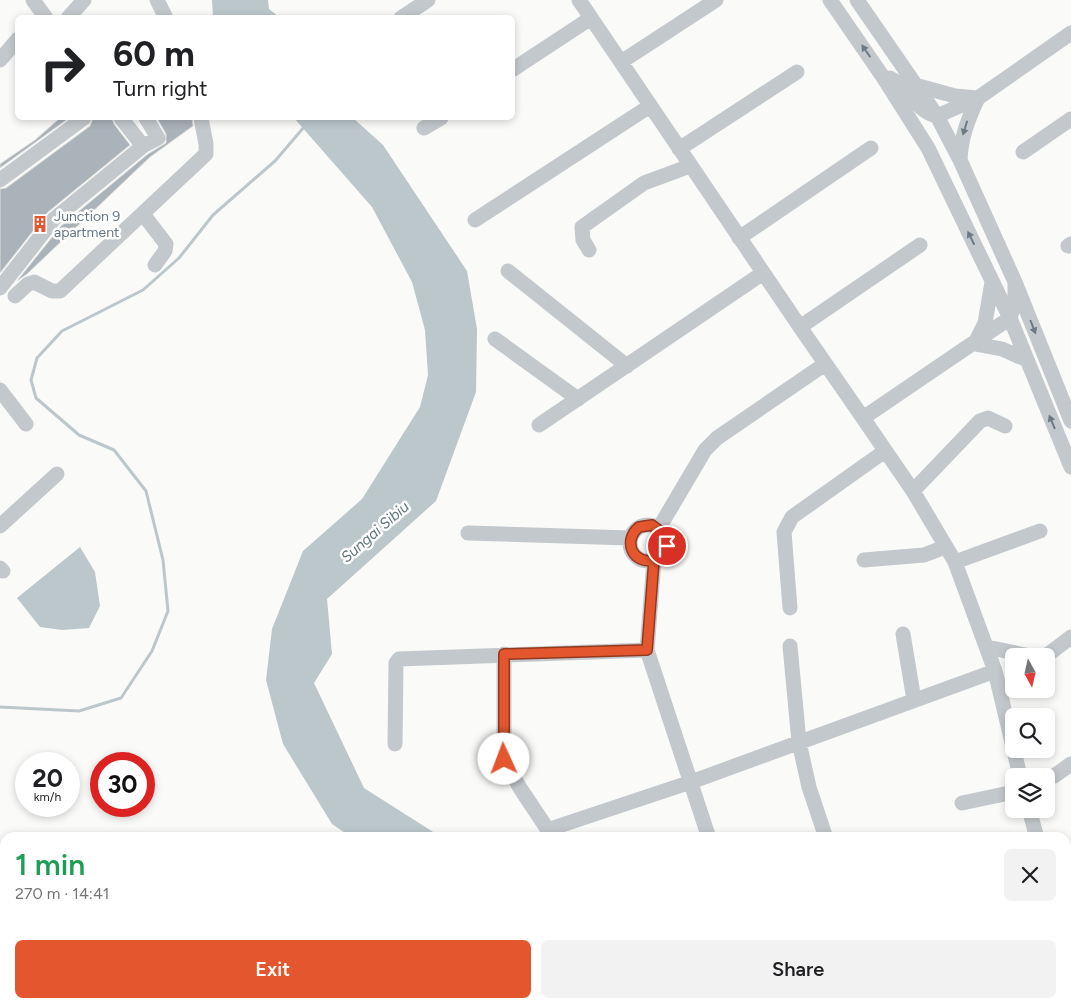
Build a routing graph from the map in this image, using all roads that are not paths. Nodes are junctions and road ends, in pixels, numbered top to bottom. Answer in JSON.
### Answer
{"nodes":[{"id":1,"x":84,"y":0,"type":"edge"},
{"id":2,"x":158,"y":0,"type":"edge"},
{"id":3,"x":428,"y":0,"type":"edge"},
{"id":4,"x":580,"y":0,"type":"edge"},
{"id":5,"x":716,"y":0,"type":"edge"},
{"id":6,"x":830,"y":0,"type":"edge"},
{"id":7,"x":857,"y":0,"type":"edge"},
{"id":8,"x":71,"y":15,"type":"edge"},
{"id":9,"x":165,"y":15,"type":"edge"},
{"id":10,"x":406,"y":15,"type":"edge"},
{"id":11,"x":591,"y":18,"type":"junction"},
{"id":12,"x":1071,"y":33,"type":"edge"},
{"id":13,"x":15,"y":43,"type":"edge"},
{"id":14,"x":0,"y":60,"type":"edge"},
{"id":15,"x":621,"y":62,"type":"junction"},
{"id":16,"x":515,"y":68,"type":"edge"},
{"id":17,"x":797,"y":72,"type":"dead end"},
{"id":18,"x":884,"y":77,"type":"junction"},
{"id":19,"x":915,"y":85,"type":"junction"},
{"id":20,"x":978,"y":98,"type":"junction"},
{"id":21,"x":650,"y":106,"type":"junction"},
{"id":22,"x":937,"y":116,"type":"junction"},
{"id":23,"x":1071,"y":119,"type":"edge"},
{"id":24,"x":81,"y":120,"type":"edge"},
{"id":25,"x":123,"y":120,"type":"edge"},
{"id":26,"x":147,"y":120,"type":"edge"},
{"id":27,"x":200,"y":120,"type":"edge"},
{"id":28,"x":438,"y":120,"type":"edge"},
{"id":29,"x":424,"y":128,"type":"dead end"},
{"id":30,"x":143,"y":146,"type":"junction"},
{"id":31,"x":872,"y":148,"type":"dead end"},
{"id":32,"x":679,"y":149,"type":"junction"},
{"id":33,"x":1023,"y":152,"type":"dead end"},
{"id":34,"x":960,"y":160,"type":"junction"},
{"id":35,"x":690,"y":166,"type":"junction"},
{"id":36,"x":0,"y":180,"type":"edge"},
{"id":37,"x":143,"y":214,"type":"junction"},
{"id":38,"x":475,"y":220,"type":"dead end"},
{"id":39,"x":739,"y":238,"type":"junction"},
{"id":40,"x":920,"y":245,"type":"dead end"},
{"id":41,"x":589,"y":250,"type":"dead end"},
{"id":42,"x":155,"y":265,"type":"dead end"},
{"id":43,"x":508,"y":271,"type":"dead end"},
{"id":44,"x":763,"y":273,"type":"junction"},
{"id":45,"x":992,"y":282,"type":"junction"},
{"id":46,"x":1015,"y":282,"type":"junction"},
{"id":47,"x":0,"y":288,"type":"edge"},
{"id":48,"x":15,"y":296,"type":"dead end"},
{"id":49,"x":1010,"y":318,"type":"junction"},
{"id":50,"x":800,"y":327,"type":"junction"},
{"id":51,"x":495,"y":339,"type":"dead end"},
{"id":52,"x":975,"y":344,"type":"junction"},
{"id":53,"x":1027,"y":360,"type":"junction"},
{"id":54,"x":825,"y":364,"type":"junction"},
{"id":55,"x":627,"y":366,"type":"junction"},
{"id":56,"x":0,"y":390,"type":"edge"},
{"id":57,"x":578,"y":399,"type":"junction"},
{"id":58,"x":863,"y":418,"type":"junction"},
{"id":59,"x":1071,"y":421,"type":"edge"},
{"id":60,"x":26,"y":424,"type":"dead end"},
{"id":61,"x":538,"y":425,"type":"dead end"},
{"id":62,"x":1005,"y":426,"type":"dead end"},
{"id":63,"x":885,"y":451,"type":"junction"},
{"id":64,"x":1071,"y":467,"type":"edge"},
{"id":65,"x":57,"y":474,"type":"dead end"},
{"id":66,"x":913,"y":491,"type":"junction"},
{"id":67,"x":0,"y":526,"type":"edge"},
{"id":68,"x":659,"y":528,"type":"junction"},
{"id":69,"x":1040,"y":532,"type":"dead end"},
{"id":70,"x":468,"y":533,"type":"dead end"},
{"id":71,"x":630,"y":538,"type":"junction"},
{"id":72,"x":945,"y":547,"type":"junction"},
{"id":73,"x":654,"y":560,"type":"junction"},
{"id":74,"x":864,"y":560,"type":"dead end"},
{"id":75,"x":955,"y":562,"type":"junction"},
{"id":76,"x":790,"y":608,"type":"dead end"},
{"id":77,"x":903,"y":634,"type":"dead end"},
{"id":78,"x":1071,"y":637,"type":"edge"},
{"id":79,"x":790,"y":646,"type":"dead end"},
{"id":80,"x":987,"y":648,"type":"junction"},
{"id":81,"x":1055,"y":649,"type":"edge"},
{"id":82,"x":647,"y":650,"type":"junction"},
{"id":83,"x":1005,"y":651,"type":"edge"},
{"id":84,"x":504,"y":654,"type":"junction"},
{"id":85,"x":995,"y":671,"type":"junction"},
{"id":86,"x":914,"y":700,"type":"junction"},
{"id":87,"x":799,"y":742,"type":"junction"},
{"id":88,"x":395,"y":744,"type":"dead end"},
{"id":89,"x":1071,"y":764,"type":"edge"},
{"id":90,"x":1018,"y":768,"type":"edge"},
{"id":91,"x":1055,"y":775,"type":"edge"},
{"id":92,"x":691,"y":782,"type":"junction"},
{"id":93,"x":1005,"y":794,"type":"edge"},
{"id":94,"x":962,"y":803,"type":"dead end"},
{"id":95,"x":1031,"y":818,"type":"edge"},
{"id":96,"x":549,"y":832,"type":"edge"},
{"id":97,"x":555,"y":832,"type":"edge"},
{"id":98,"x":707,"y":832,"type":"edge"},
{"id":99,"x":824,"y":832,"type":"edge"},
{"id":100,"x":1035,"y":832,"type":"edge"}],
"edges":[{"from":1,"to":8,"type":"street"},
{"from":2,"to":9,"type":"street"},
{"from":3,"to":10,"type":"street"},
{"from":4,"to":11,"type":"street"},
{"from":5,"to":15,"type":"street"},
{"from":18,"to":6,"type":"street","one_way":true},
{"from":7,"to":19,"type":"street"},
{"from":11,"to":15,"type":"street"},
{"from":11,"to":16,"type":"street"},
{"from":12,"to":20,"type":"street"},
{"from":13,"to":14,"type":"street"},
{"from":15,"to":21,"type":"street"},
{"from":17,"to":32,"type":"street"},
{"from":18,"to":22,"type":"street"},
{"from":45,"to":18,"type":"street","one_way":true},
{"from":19,"to":20,"type":"street"},
{"from":19,"to":22,"type":"street"},
{"from":20,"to":22,"type":"street"},
{"from":20,"to":34,"type":"street","one_way":true},
{"from":21,"to":32,"type":"street"},
{"from":21,"to":38,"type":"street"},
{"from":22,"to":34,"type":"street"},
{"from":23,"to":33,"type":"street"},
{"from":24,"to":36,"type":"street"},
{"from":25,"to":30,"type":"street"},
{"from":26,"to":30,"type":"street"},
{"from":27,"to":37,"type":"street"},
{"from":28,"to":29,"type":"street"},
{"from":30,"to":47,"type":"street"},
{"from":31,"to":39,"type":"street"},
{"from":32,"to":35,"type":"street"},
{"from":34,"to":46,"type":"street"},
{"from":35,"to":39,"type":"street"},
{"from":35,"to":41,"type":"street"},
{"from":37,"to":42,"type":"street"},
{"from":37,"to":48,"type":"street"},
{"from":39,"to":44,"type":"street"},
{"from":40,"to":50,"type":"street"},
{"from":43,"to":55,"type":"street"},
{"from":44,"to":50,"type":"street"},
{"from":44,"to":55,"type":"street"},
{"from":45,"to":49,"type":"street"},
{"from":45,"to":52,"type":"street"},
{"from":46,"to":49,"type":"street"},
{"from":46,"to":59,"type":"street","one_way":true},
{"from":49,"to":52,"type":"street"},
{"from":49,"to":53,"type":"street"},
{"from":50,"to":54,"type":"street"},
{"from":51,"to":57,"type":"street"},
{"from":52,"to":53,"type":"street"},
{"from":52,"to":58,"type":"street"},
{"from":64,"to":53,"type":"street","one_way":true},
{"from":54,"to":58,"type":"street"},
{"from":54,"to":68,"type":"street"},
{"from":55,"to":57,"type":"street"},
{"from":56,"to":60,"type":"street"},
{"from":57,"to":61,"type":"street"},
{"from":58,"to":63,"type":"street"},
{"from":62,"to":66,"type":"street"},
{"from":63,"to":66,"type":"street"},
{"from":63,"to":76,"type":"street"},
{"from":65,"to":67,"type":"street"},
{"from":66,"to":72,"type":"street"},
{"from":68,"to":71,"type":"street"},
{"from":68,"to":73,"type":"street"},
{"from":69,"to":75,"type":"street"},
{"from":70,"to":71,"type":"street"},
{"from":71,"to":73,"type":"street"},
{"from":72,"to":74,"type":"street"},
{"from":72,"to":75,"type":"street"},
{"from":73,"to":82,"type":"street"},
{"from":75,"to":80,"type":"street"},
{"from":77,"to":86,"type":"street"},
{"from":78,"to":81,"type":"street"},
{"from":79,"to":87,"type":"street"},
{"from":80,"to":83,"type":"street"},
{"from":80,"to":85,"type":"street"},
{"from":82,"to":84,"type":"street"},
{"from":82,"to":92,"type":"street"},
{"from":84,"to":88,"type":"street"},
{"from":84,"to":96,"type":"street"},
{"from":85,"to":86,"type":"street"},
{"from":85,"to":90,"type":"street"},
{"from":86,"to":87,"type":"street"},
{"from":87,"to":92,"type":"street"},
{"from":87,"to":99,"type":"street"},
{"from":89,"to":91,"type":"street"},
{"from":92,"to":97,"type":"street"},
{"from":92,"to":98,"type":"street"},
{"from":93,"to":94,"type":"street"},
{"from":95,"to":100,"type":"street"}]}
